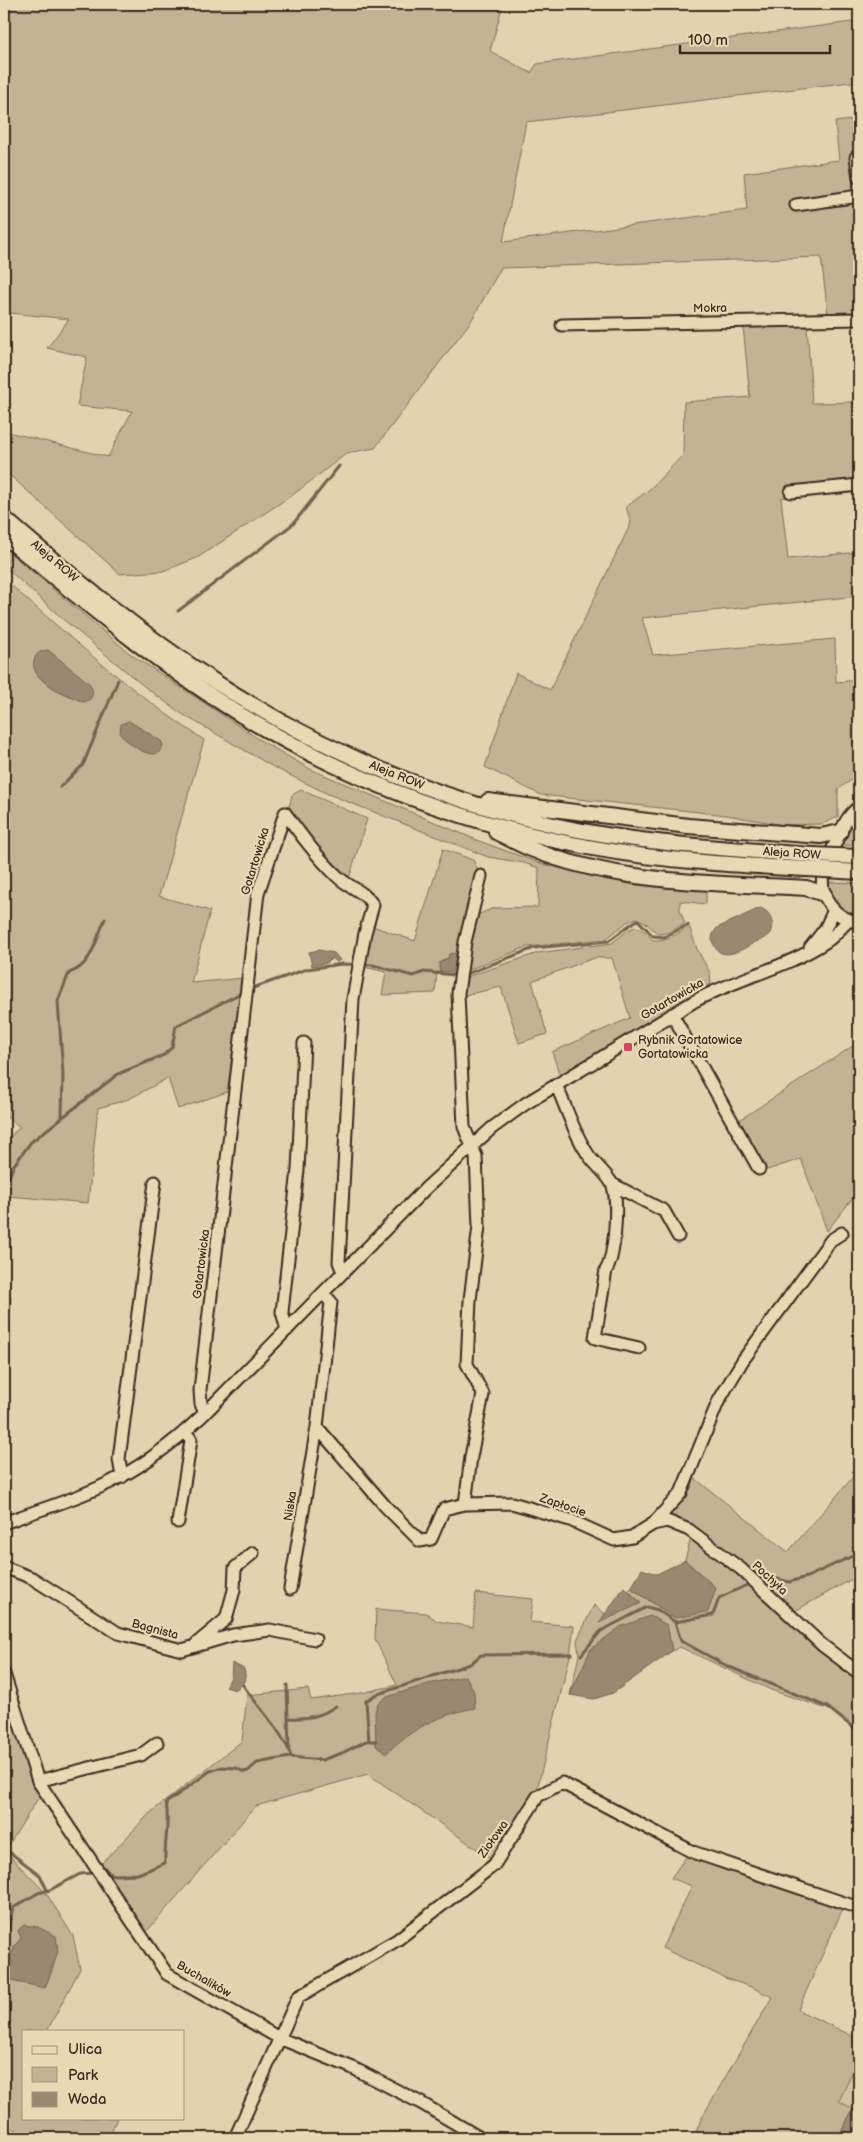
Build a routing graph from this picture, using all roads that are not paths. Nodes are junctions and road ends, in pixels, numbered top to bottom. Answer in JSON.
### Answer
{"nodes":[{"id":1,"x":859,"y":157,"type":"edge"},
{"id":2,"x":859,"y":178,"type":"edge"},
{"id":3,"x":859,"y":196,"type":"edge"},
{"id":4,"x":796,"y":205,"type":"dead end"},
{"id":5,"x":859,"y":319,"type":"edge"},
{"id":6,"x":562,"y":325,"type":"dead end"},
{"id":7,"x":859,"y":485,"type":"edge"},
{"id":8,"x":791,"y":492,"type":"dead end"},
{"id":9,"x":4,"y":518,"type":"edge"},
{"id":10,"x":4,"y":536,"type":"edge"},
{"id":11,"x":457,"y":798,"type":"junction"},
{"id":12,"x":859,"y":806,"type":"edge"},
{"id":13,"x":466,"y":816,"type":"junction"},
{"id":14,"x":840,"y":832,"type":"junction"},
{"id":15,"x":859,"y":857,"type":"edge"},
{"id":16,"x":859,"y":872,"type":"edge"},
{"id":17,"x":481,"y":876,"type":"dead end"},
{"id":18,"x":824,"y":894,"type":"junction"},
{"id":19,"x":834,"y":910,"type":"junction"},
{"id":20,"x":854,"y":921,"type":"edge"},
{"id":21,"x":808,"y":952,"type":"junction"},
{"id":22,"x":672,"y":1014,"type":"junction"},
{"id":23,"x":304,"y":1043,"type":"dead end"},
{"id":24,"x":556,"y":1085,"type":"junction"},
{"id":25,"x":472,"y":1146,"type":"junction"},
{"id":26,"x":759,"y":1169,"type":"dead end"},
{"id":27,"x":155,"y":1182,"type":"dead end"},
{"id":28,"x":612,"y":1184,"type":"junction"},
{"id":29,"x":842,"y":1233,"type":"dead end"},
{"id":30,"x":678,"y":1236,"type":"dead end"},
{"id":31,"x":343,"y":1272,"type":"junction"},
{"id":32,"x":323,"y":1293,"type":"junction"},
{"id":33,"x":287,"y":1330,"type":"junction"},
{"id":34,"x":639,"y":1348,"type":"dead end"},
{"id":35,"x":205,"y":1413,"type":"junction"},
{"id":36,"x":316,"y":1427,"type":"junction"},
{"id":37,"x":186,"y":1432,"type":"junction"},
{"id":38,"x":122,"y":1477,"type":"junction"},
{"id":39,"x":465,"y":1504,"type":"junction"},
{"id":40,"x":178,"y":1522,"type":"dead end"},
{"id":41,"x":4,"y":1523,"type":"edge"},
{"id":42,"x":653,"y":1524,"type":"junction"},
{"id":43,"x":253,"y":1553,"type":"dead end"},
{"id":44,"x":4,"y":1567,"type":"edge"},
{"id":45,"x":290,"y":1589,"type":"dead end"},
{"id":46,"x":315,"y":1639,"type":"dead end"},
{"id":47,"x":192,"y":1647,"type":"junction"},
{"id":48,"x":859,"y":1673,"type":"edge"},
{"id":49,"x":4,"y":1674,"type":"edge"},
{"id":50,"x":157,"y":1743,"type":"dead end"},
{"id":51,"x":38,"y":1781,"type":"junction"},
{"id":52,"x":859,"y":1908,"type":"edge"},
{"id":53,"x":279,"y":2038,"type":"junction"},
{"id":54,"x":235,"y":2138,"type":"edge"},
{"id":55,"x":480,"y":2138,"type":"edge"}],
"edges":[{"from":1,"to":2,"type":"street"},
{"from":3,"to":4,"type":"street"},
{"from":5,"to":6,"type":"street","name":"Mokra"},
{"from":7,"to":8,"type":"street"},
{"from":9,"to":11,"type":"main road","name":"Aleja ROW"},
{"from":10,"to":13,"type":"main road","name":"Aleja ROW"},
{"from":11,"to":14,"type":"main road"},
{"from":11,"to":15,"type":"main road","name":"Aleja ROW","bridge":true},
{"from":12,"to":14,"type":"street"},
{"from":13,"to":16,"type":"main road","name":"Aleja ROW","bridge":true},
{"from":13,"to":18,"type":"main road"},
{"from":14,"to":18,"type":"street"},
{"from":17,"to":25,"type":"street"},
{"from":18,"to":19,"type":"street"},
{"from":19,"to":20,"type":"street"},
{"from":19,"to":21,"type":"street","name":"Gotartowicka"},
{"from":20,"to":21,"type":"street","name":"Gotartowicka"},
{"from":21,"to":22,"type":"street","name":"Gotartowicka"},
{"from":22,"to":24,"type":"street","name":"Gotartowicka"},
{"from":22,"to":26,"type":"street"},
{"from":23,"to":33,"type":"street"},
{"from":24,"to":25,"type":"street","name":"Gotartowicka"},
{"from":24,"to":28,"type":"street"},
{"from":25,"to":31,"type":"street","name":"Gotartowicka"},
{"from":25,"to":39,"type":"street"},
{"from":27,"to":38,"type":"street"},
{"from":28,"to":30,"type":"street"},
{"from":28,"to":34,"type":"street"},
{"from":29,"to":42,"type":"street","name":"Zapłocie"},
{"from":31,"to":32,"type":"street","name":"Gotartowicka"},
{"from":31,"to":35,"type":"street","name":"Gotartowicka"},
{"from":32,"to":33,"type":"street","name":"Gotartowicka"},
{"from":32,"to":36,"type":"street"},
{"from":33,"to":35,"type":"street","name":"Gotartowicka"},
{"from":35,"to":37,"type":"street","name":"Gotartowicka"},
{"from":36,"to":39,"type":"street","name":"Zapłocie"},
{"from":36,"to":45,"type":"street","name":"Niska"},
{"from":37,"to":38,"type":"street","name":"Gotartowicka"},
{"from":37,"to":40,"type":"street"},
{"from":38,"to":41,"type":"street","name":"Gotartowicka"},
{"from":39,"to":42,"type":"street","name":"Zapłocie"},
{"from":42,"to":48,"type":"street","name":"Pochyła"},
{"from":43,"to":47,"type":"street"},
{"from":44,"to":47,"type":"street","name":"Bagnista"},
{"from":46,"to":47,"type":"street","name":"Bagnista"},
{"from":49,"to":51,"type":"street","name":"Buchalików"},
{"from":50,"to":51,"type":"street"},
{"from":51,"to":53,"type":"street","name":"Buchalików"},
{"from":52,"to":53,"type":"street","name":"Ziołowa"},
{"from":53,"to":54,"type":"street","name":"Ziołowa"},
{"from":53,"to":55,"type":"street","name":"Buchalików"}]}
